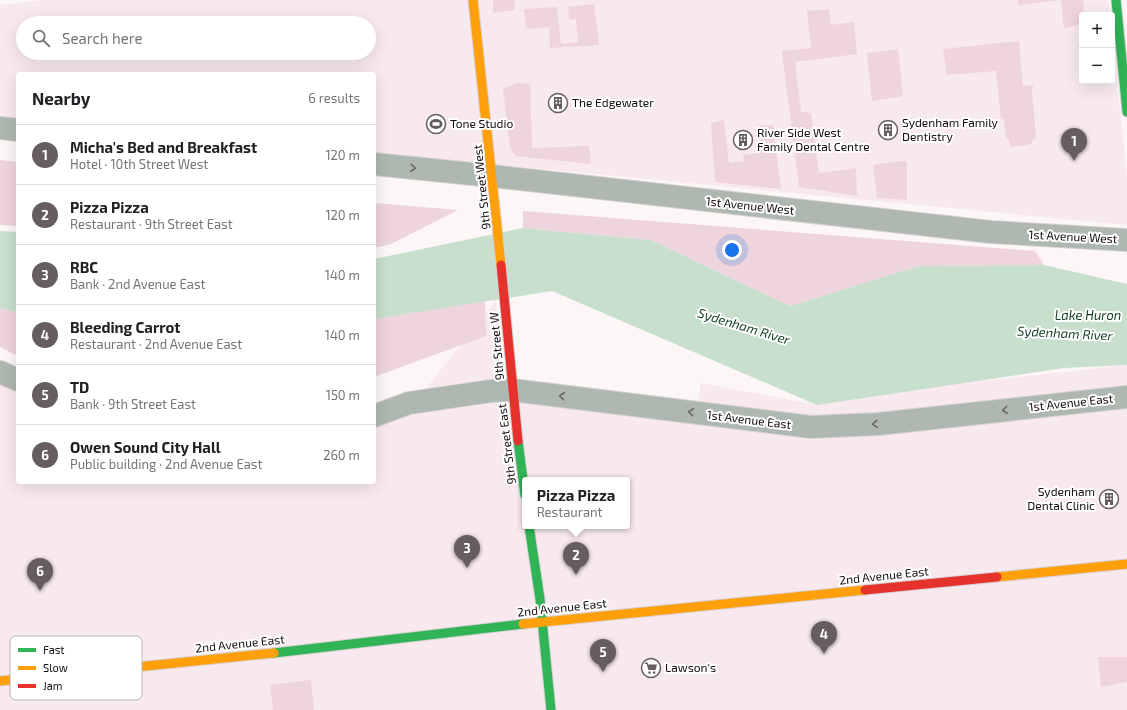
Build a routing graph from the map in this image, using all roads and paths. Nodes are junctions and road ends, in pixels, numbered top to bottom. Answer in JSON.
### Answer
{"nodes":[{"id":1,"x":473,"y":0,"type":"edge"},
{"id":2,"x":1116,"y":0,"type":"edge"},
{"id":3,"x":1127,"y":112,"type":"edge"},
{"id":4,"x":0,"y":128,"type":"edge"},
{"id":5,"x":16,"y":130,"type":"edge"},
{"id":6,"x":376,"y":164,"type":"edge"},
{"id":7,"x":492,"y":176,"type":"junction"},
{"id":8,"x":1127,"y":240,"type":"edge"},
{"id":9,"x":505,"y":301,"type":"joint"},
{"id":10,"x":0,"y":372,"type":"edge"},
{"id":11,"x":16,"y":379,"type":"edge"},
{"id":12,"x":512,"y":390,"type":"junction"},
{"id":13,"x":1127,"y":397,"type":"edge"},
{"id":14,"x":376,"y":415,"type":"edge"},
{"id":15,"x":523,"y":477,"type":"edge"},
{"id":16,"x":529,"y":529,"type":"edge"},
{"id":17,"x":1127,"y":564,"type":"edge"},
{"id":18,"x":542,"y":622,"type":"junction"},
{"id":19,"x":142,"y":666,"type":"edge"},
{"id":20,"x":10,"y":680,"type":"edge"},
{"id":21,"x":0,"y":681,"type":"edge"},
{"id":22,"x":551,"y":710,"type":"edge"}],
"edges":[{"from":1,"to":7,"type":"street","name":"9th Street West"},
{"from":2,"to":3,"type":"street"},
{"from":4,"to":5,"type":"street"},
{"from":6,"to":7,"type":"street","name":"1st Avenue West","one_way":true},
{"from":7,"to":8,"type":"street","name":"1st Avenue West"},
{"from":7,"to":9,"type":"street","name":"9th Street West"},
{"from":9,"to":12,"type":"street","name":"9th Street W"},
{"from":10,"to":11,"type":"street"},
{"from":13,"to":12,"type":"street","name":"1st Avenue East","one_way":true},
{"from":12,"to":14,"type":"street","name":"1st Avenue East"},
{"from":12,"to":15,"type":"street","name":"9th Street East"},
{"from":16,"to":18,"type":"street"},
{"from":17,"to":18,"type":"street","name":"2nd Avenue East"},
{"from":18,"to":19,"type":"street","name":"2nd Avenue East"},
{"from":18,"to":22,"type":"street"},
{"from":20,"to":21,"type":"street","name":"2nd Avenue East"}]}
